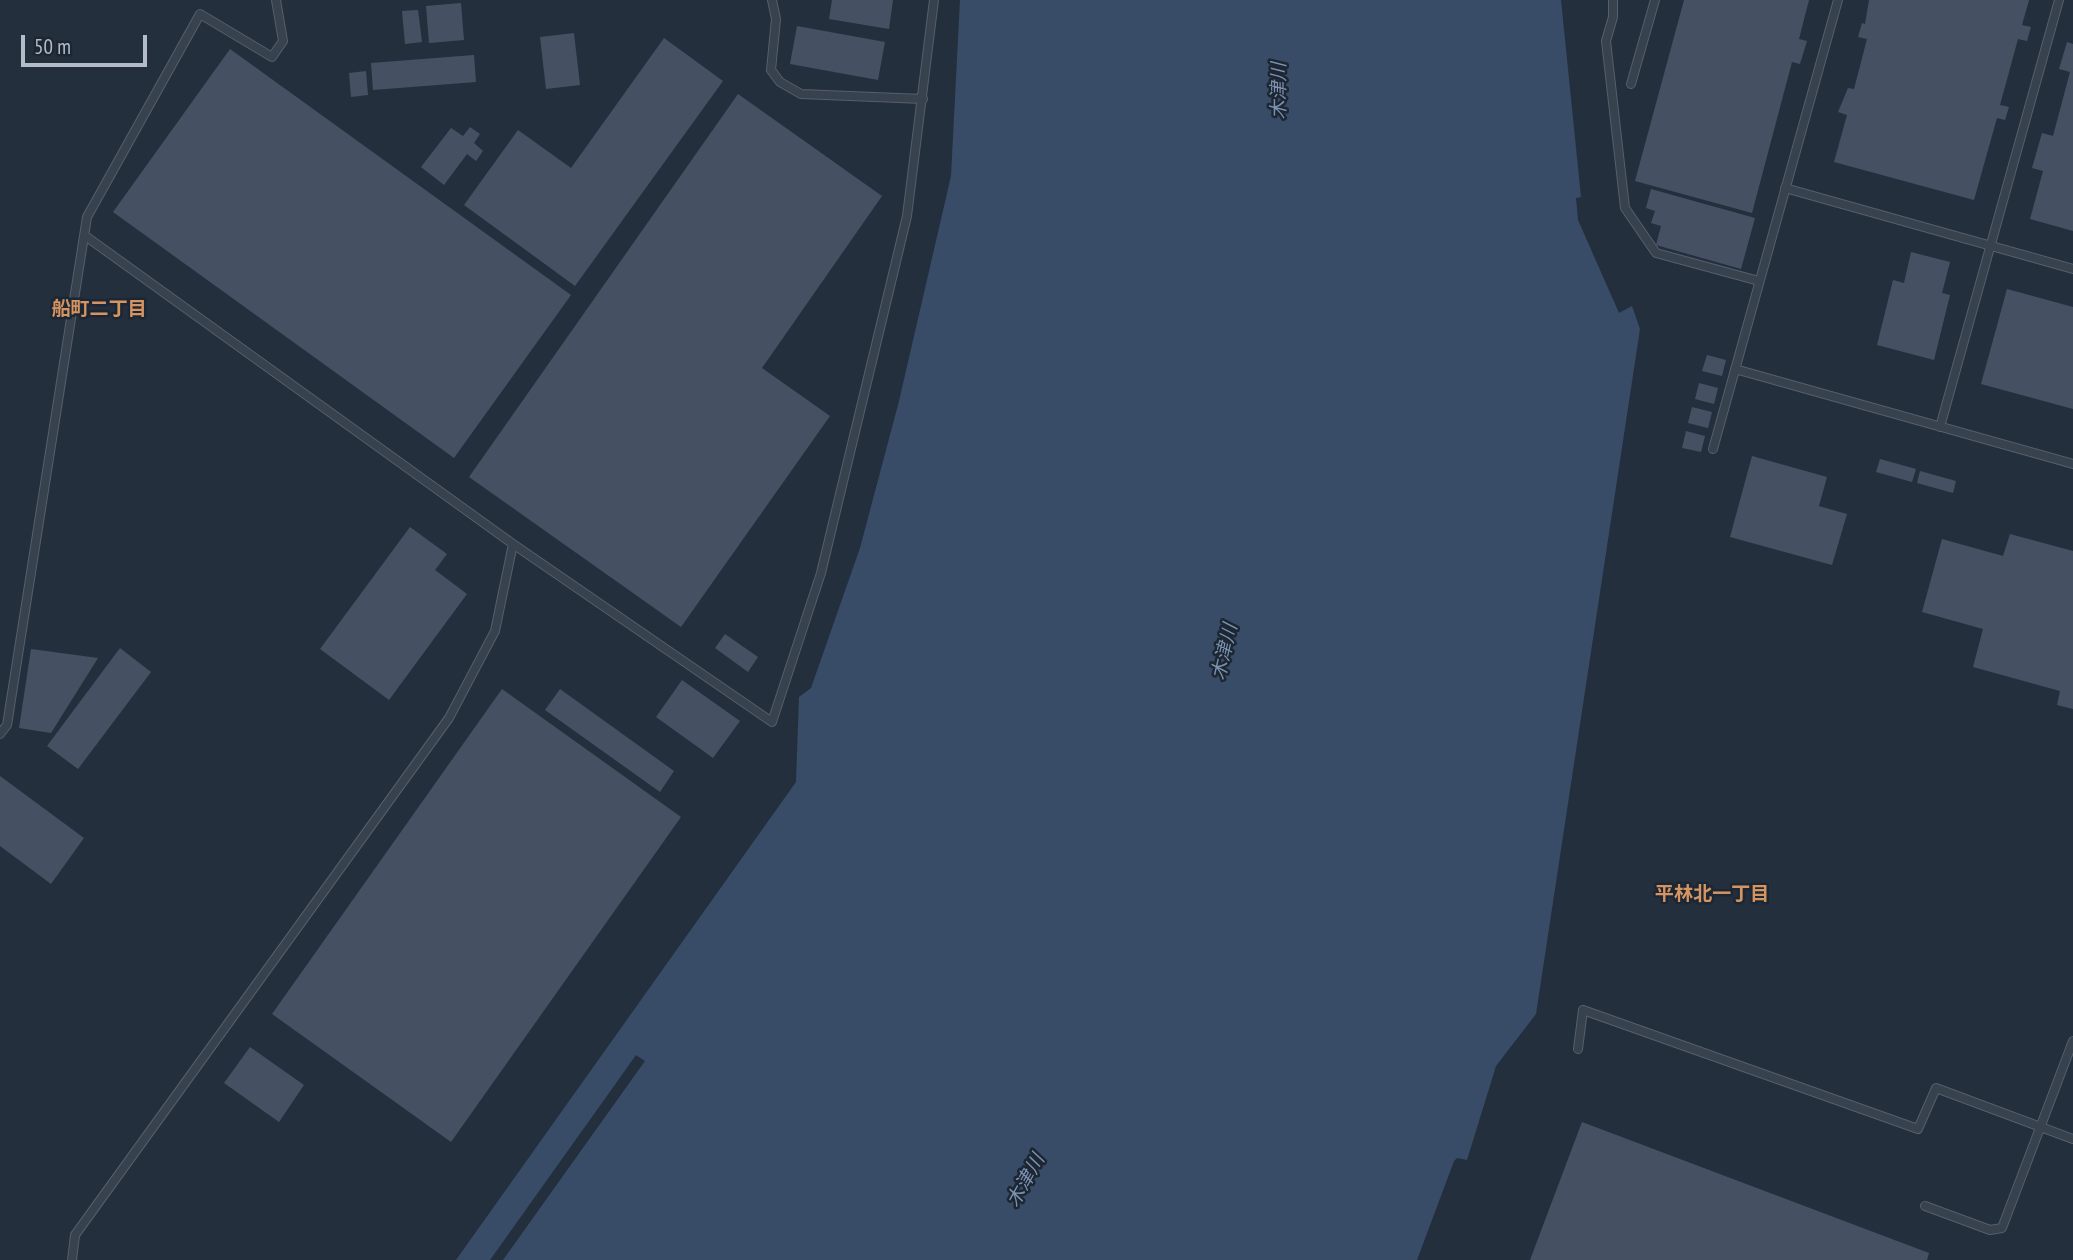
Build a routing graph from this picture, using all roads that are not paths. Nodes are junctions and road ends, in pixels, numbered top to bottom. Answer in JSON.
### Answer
{"nodes":[{"id":1,"x":276,"y":0,"type":"edge"},
{"id":2,"x":772,"y":0,"type":"edge"},
{"id":3,"x":934,"y":0,"type":"edge"},
{"id":4,"x":1613,"y":0,"type":"edge"},
{"id":5,"x":1655,"y":0,"type":"edge"},
{"id":6,"x":1838,"y":0,"type":"edge"},
{"id":7,"x":2059,"y":0,"type":"edge"},
{"id":8,"x":1632,"y":84,"type":"dead end"},
{"id":9,"x":923,"y":99,"type":"junction"},
{"id":10,"x":1785,"y":188,"type":"junction"},
{"id":11,"x":83,"y":235,"type":"junction"},
{"id":12,"x":1991,"y":246,"type":"junction"},
{"id":13,"x":2073,"y":269,"type":"edge"},
{"id":14,"x":1759,"y":281,"type":"junction"},
{"id":15,"x":1735,"y":369,"type":"junction"},
{"id":16,"x":1940,"y":427,"type":"junction"},
{"id":17,"x":1713,"y":449,"type":"dead end"},
{"id":18,"x":2073,"y":464,"type":"edge"},
{"id":19,"x":513,"y":544,"type":"junction"},
{"id":20,"x":0,"y":734,"type":"edge"},
{"id":21,"x":2073,"y":1041,"type":"edge"},
{"id":22,"x":1578,"y":1049,"type":"dead end"},
{"id":23,"x":2040,"y":1128,"type":"junction"},
{"id":24,"x":2073,"y":1139,"type":"edge"},
{"id":25,"x":1925,"y":1206,"type":"dead end"},
{"id":26,"x":72,"y":1260,"type":"edge"}],
"edges":[{"from":1,"to":11,"type":"lane"},
{"from":2,"to":9,"type":"lane"},
{"from":3,"to":9,"type":"lane"},
{"from":4,"to":14,"type":"lane"},
{"from":5,"to":8,"type":"lane"},
{"from":6,"to":10,"type":"lane"},
{"from":7,"to":12,"type":"lane"},
{"from":9,"to":19,"type":"lane"},
{"from":10,"to":12,"type":"lane"},
{"from":10,"to":14,"type":"lane"},
{"from":11,"to":19,"type":"lane"},
{"from":11,"to":20,"type":"lane"},
{"from":12,"to":13,"type":"lane"},
{"from":12,"to":16,"type":"lane"},
{"from":14,"to":15,"type":"lane"},
{"from":15,"to":16,"type":"lane"},
{"from":15,"to":17,"type":"lane"},
{"from":16,"to":18,"type":"lane"},
{"from":19,"to":26,"type":"lane"},
{"from":21,"to":23,"type":"lane"},
{"from":22,"to":23,"type":"lane"},
{"from":23,"to":24,"type":"lane"},
{"from":23,"to":25,"type":"lane"}]}
